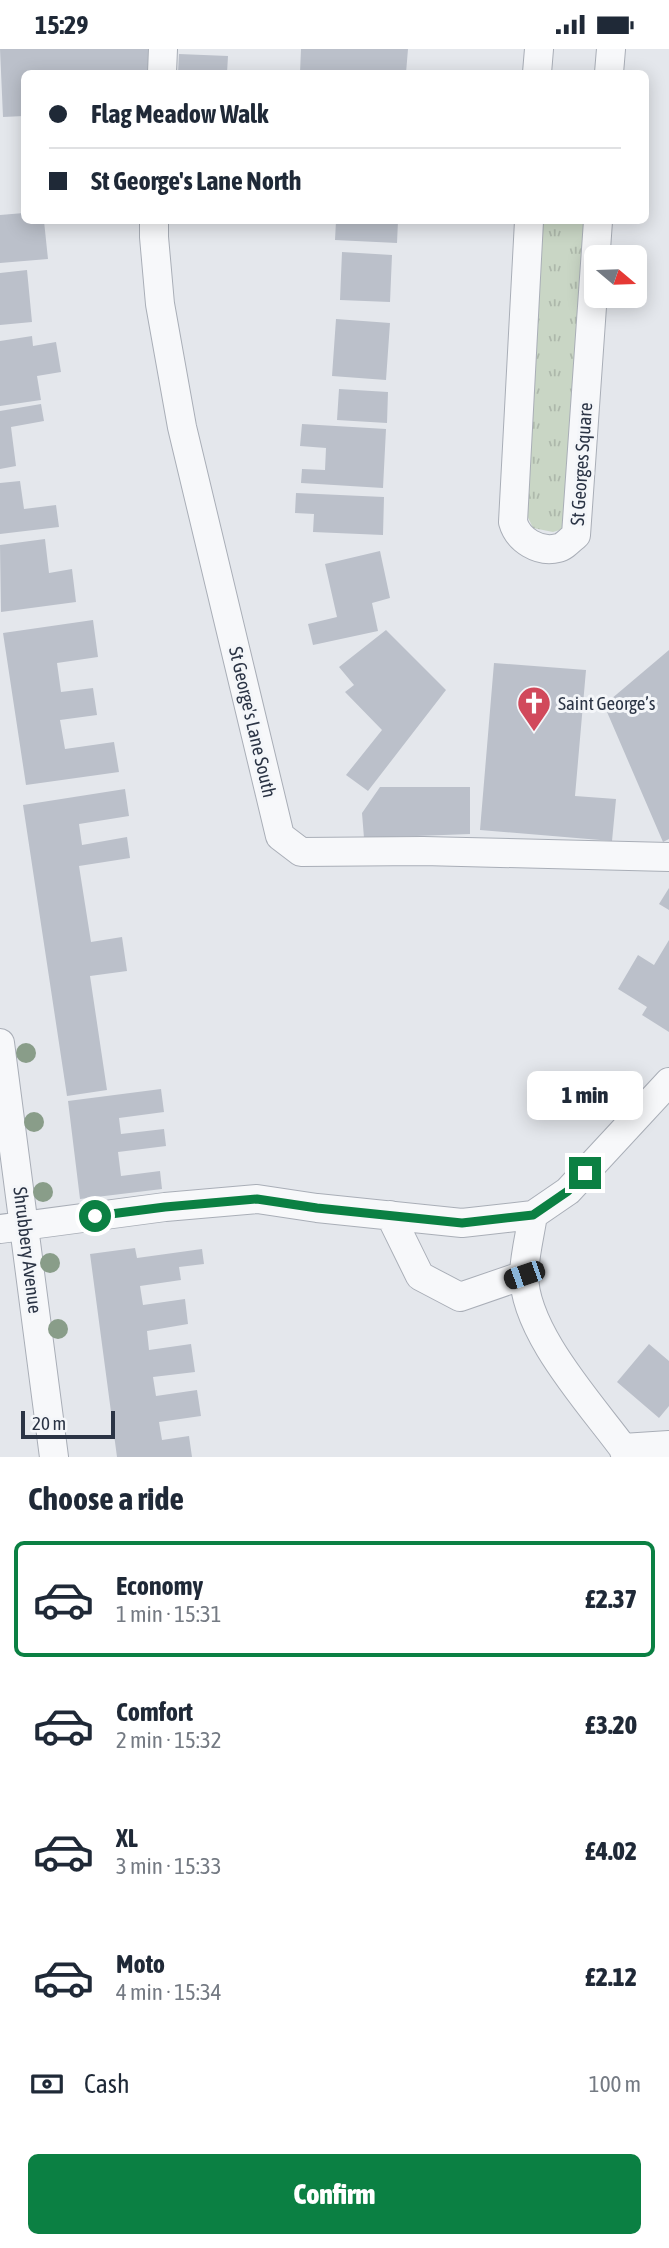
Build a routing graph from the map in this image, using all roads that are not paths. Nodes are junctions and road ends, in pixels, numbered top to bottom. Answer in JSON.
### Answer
{"nodes":[{"id":1,"x":163,"y":49,"type":"edge"},
{"id":2,"x":539,"y":49,"type":"edge"},
{"id":3,"x":611,"y":49,"type":"edge"},
{"id":4,"x":162,"y":70,"type":"edge"},
{"id":5,"x":537,"y":70,"type":"edge"},
{"id":6,"x":609,"y":70,"type":"edge"},
{"id":7,"x":154,"y":224,"type":"edge"},
{"id":8,"x":529,"y":224,"type":"edge"},
{"id":9,"x":598,"y":224,"type":"edge"},
{"id":10,"x":669,"y":857,"type":"edge"},
{"id":11,"x":0,"y":1043,"type":"edge"},
{"id":12,"x":669,"y":1082,"type":"edge"},
{"id":13,"x":390,"y":1215,"type":"junction"},
{"id":14,"x":533,"y":1215,"type":"junction"},
{"id":15,"x":13,"y":1227,"type":"edge"},
{"id":16,"x":524,"y":1275,"type":"junction"},
{"id":17,"x":669,"y":1445,"type":"edge"},
{"id":18,"x":624,"y":1453,"type":"edge"},
{"id":19,"x":54,"y":1457,"type":"edge"}],
"edges":[{"from":1,"to":4,"type":"street"},
{"from":2,"to":5,"type":"street"},
{"from":3,"to":6,"type":"street"},
{"from":7,"to":10,"type":"street","name":"St George's Lane South"},
{"from":8,"to":9,"type":"street","name":"St Georges Square"},
{"from":11,"to":15,"type":"street","name":"Shrubbery Avenue"},
{"from":12,"to":14,"type":"street"},
{"from":13,"to":14,"type":"street"},
{"from":13,"to":15,"type":"street"},
{"from":13,"to":16,"type":"street"},
{"from":14,"to":16,"type":"street"},
{"from":15,"to":19,"type":"street","name":"Shrubbery Avenue"},
{"from":16,"to":18,"type":"street"},
{"from":17,"to":18,"type":"street"}]}
